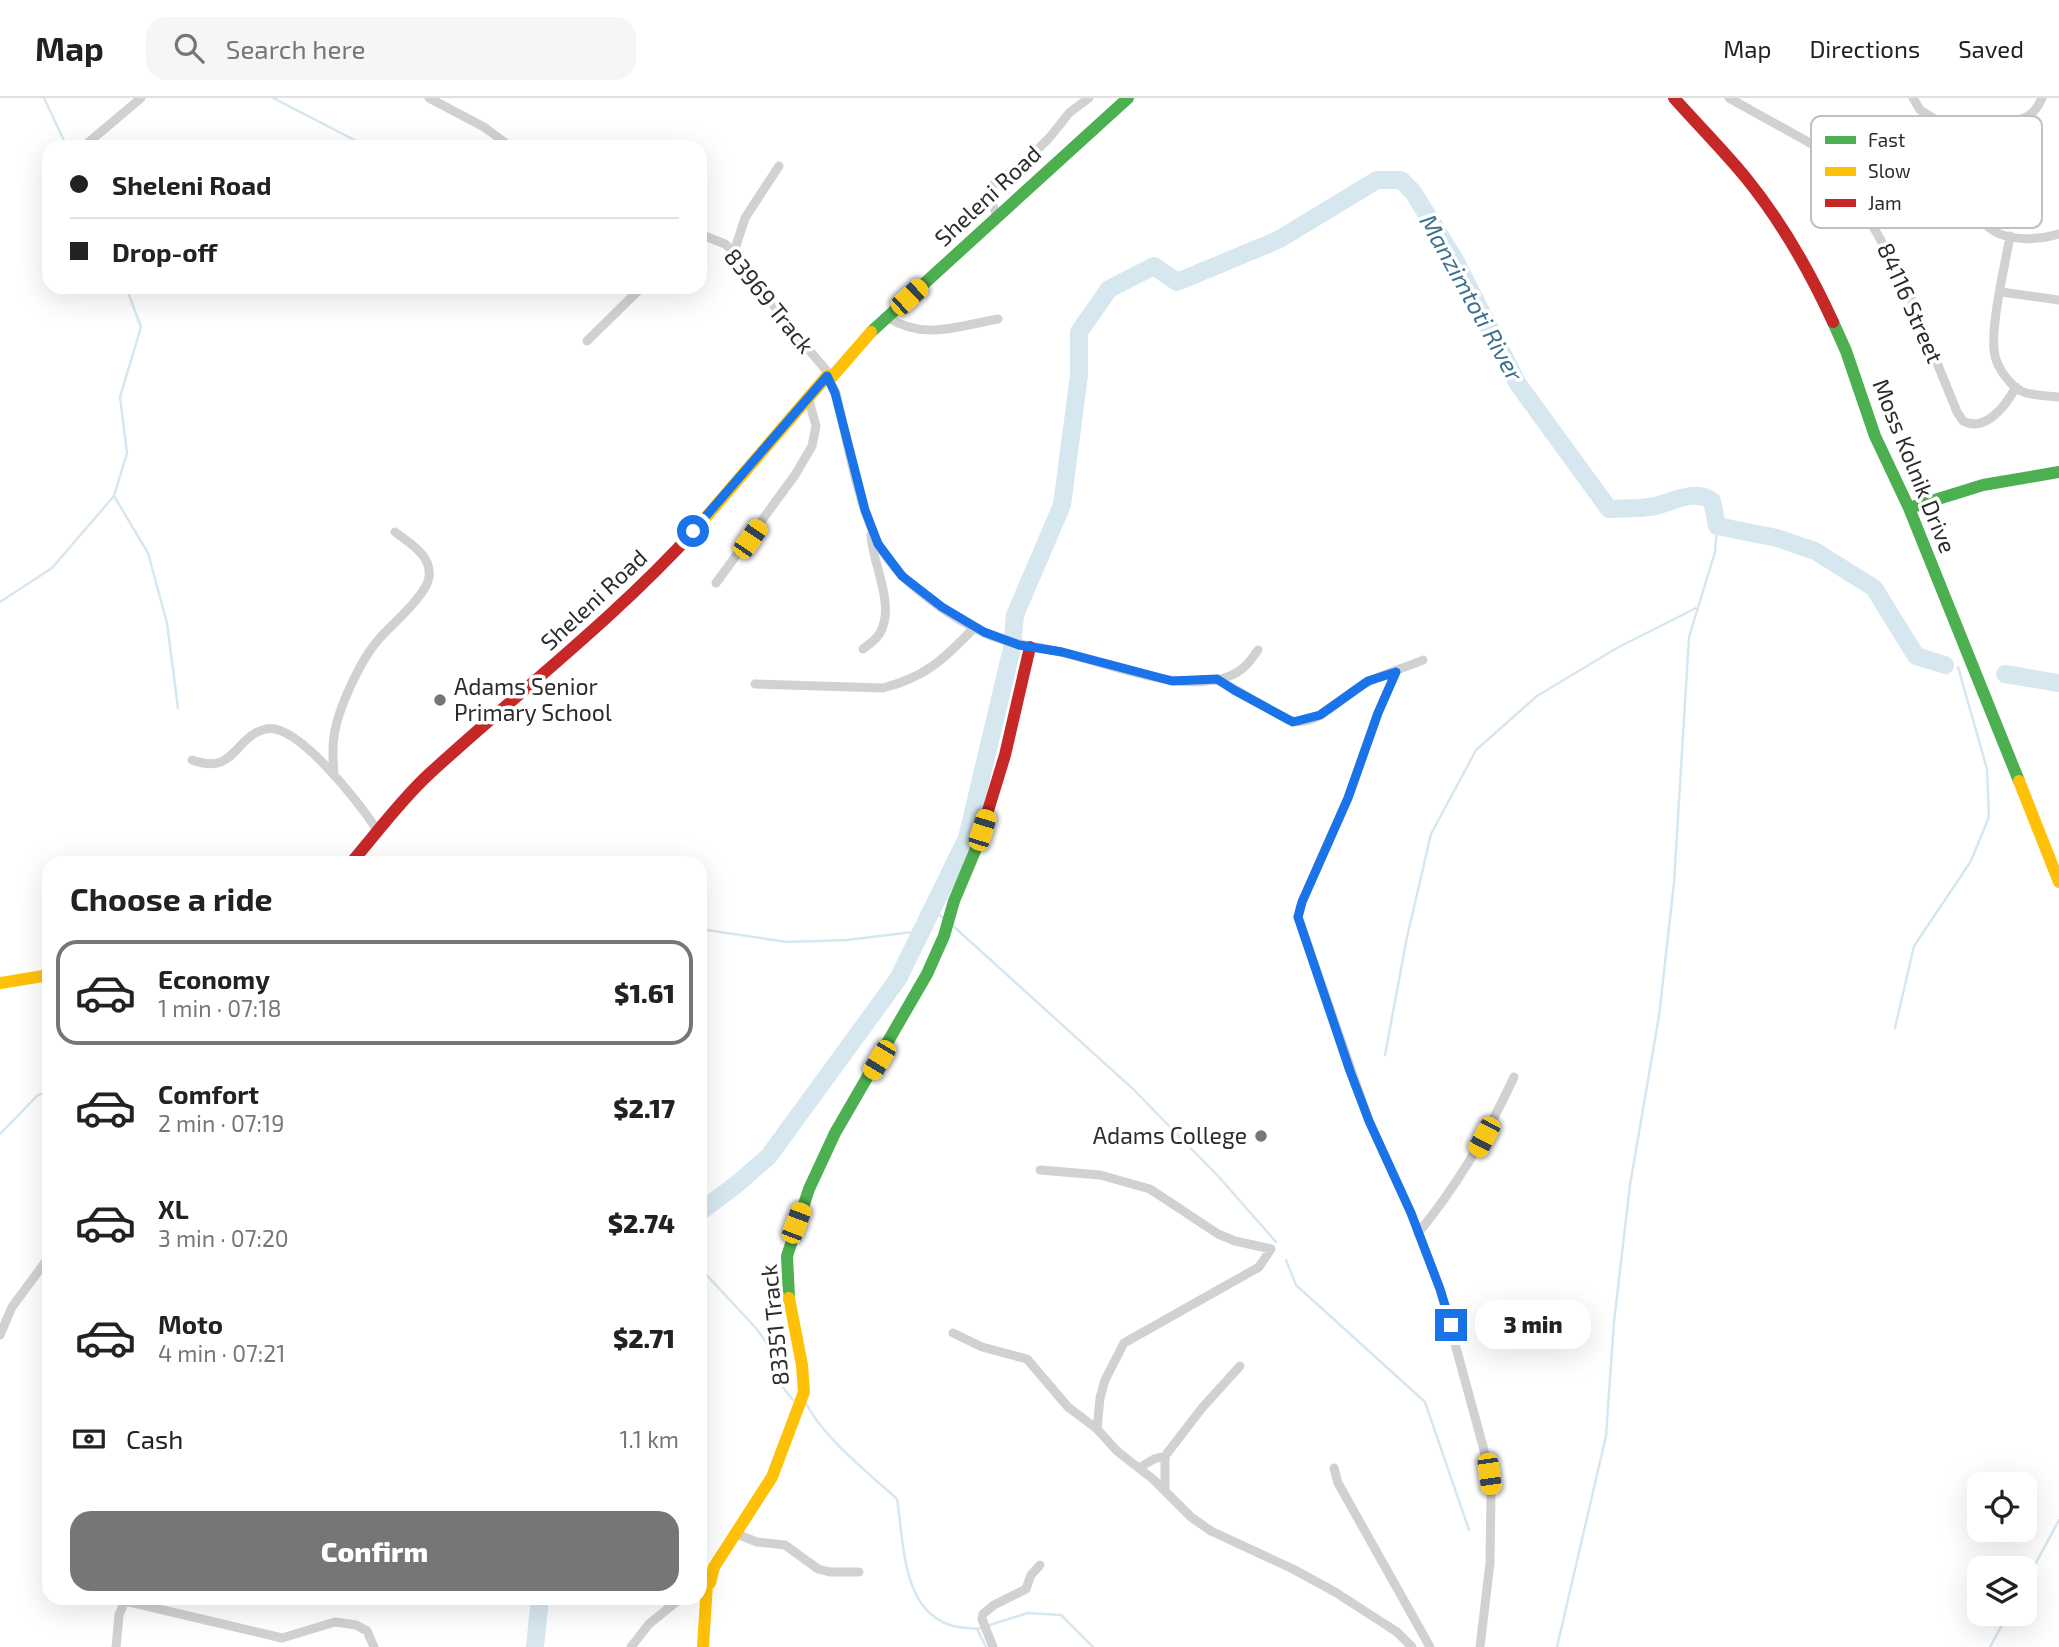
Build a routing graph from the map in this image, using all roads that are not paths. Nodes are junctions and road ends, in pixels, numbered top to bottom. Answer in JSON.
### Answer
{"nodes":[{"id":1,"x":141,"y":98,"type":"edge"},
{"id":2,"x":429,"y":98,"type":"edge"},
{"id":3,"x":1089,"y":98,"type":"edge"},
{"id":4,"x":1674,"y":98,"type":"edge"},
{"id":5,"x":1729,"y":98,"type":"edge"},
{"id":6,"x":1913,"y":98,"type":"edge"},
{"id":7,"x":2042,"y":98,"type":"edge"},
{"id":8,"x":1120,"y":100,"type":"edge"},
{"id":9,"x":1930,"y":116,"type":"edge"},
{"id":10,"x":2028,"y":116,"type":"edge"},
{"id":11,"x":91,"y":140,"type":"edge"},
{"id":12,"x":502,"y":140,"type":"edge"},
{"id":13,"x":1811,"y":144,"type":"edge"},
{"id":14,"x":779,"y":166,"type":"dead end"},
{"id":15,"x":997,"y":215,"type":"junction"},
{"id":16,"x":1874,"y":228,"type":"edge"},
{"id":17,"x":1993,"y":228,"type":"edge"},
{"id":18,"x":2059,"y":234,"type":"edge"},
{"id":19,"x":2010,"y":236,"type":"junction"},
{"id":20,"x":707,"y":237,"type":"edge"},
{"id":21,"x":734,"y":252,"type":"junction"},
{"id":22,"x":2001,"y":292,"type":"junction"},
{"id":23,"x":635,"y":294,"type":"edge"},
{"id":24,"x":2059,"y":300,"type":"edge"},
{"id":25,"x":887,"y":317,"type":"junction"},
{"id":26,"x":998,"y":319,"type":"dead end"},
{"id":27,"x":587,"y":341,"type":"dead end"},
{"id":28,"x":830,"y":376,"type":"junction"},
{"id":29,"x":2016,"y":387,"type":"junction"},
{"id":30,"x":808,"y":397,"type":"junction"},
{"id":31,"x":2059,"y":397,"type":"edge"},
{"id":32,"x":2059,"y":471,"type":"edge"},
{"id":33,"x":1909,"y":508,"type":"junction"},
{"id":34,"x":870,"y":528,"type":"junction"},
{"id":35,"x":395,"y":532,"type":"dead end"},
{"id":36,"x":716,"y":583,"type":"dead end"},
{"id":37,"x":974,"y":628,"type":"junction"},
{"id":38,"x":1025,"y":646,"type":"junction"},
{"id":39,"x":863,"y":649,"type":"dead end"},
{"id":40,"x":1258,"y":650,"type":"dead end"},
{"id":41,"x":1423,"y":660,"type":"dead end"},
{"id":42,"x":1396,"y":672,"type":"junction"},
{"id":43,"x":1217,"y":679,"type":"junction"},
{"id":44,"x":755,"y":684,"type":"dead end"},
{"id":45,"x":192,"y":760,"type":"dead end"},
{"id":46,"x":334,"y":775,"type":"junction"},
{"id":47,"x":378,"y":831,"type":"junction"},
{"id":48,"x":357,"y":856,"type":"edge"},
{"id":49,"x":2059,"y":882,"type":"edge"},
{"id":50,"x":42,"y":976,"type":"edge"},
{"id":51,"x":0,"y":982,"type":"edge"},
{"id":52,"x":1514,"y":1077,"type":"dead end"},
{"id":53,"x":1040,"y":1170,"type":"dead end"},
{"id":54,"x":1419,"y":1233,"type":"junction"},
{"id":55,"x":42,"y":1266,"type":"edge"},
{"id":56,"x":953,"y":1333,"type":"dead end"},
{"id":57,"x":0,"y":1335,"type":"edge"},
{"id":58,"x":1240,"y":1366,"type":"dead end"},
{"id":59,"x":1097,"y":1429,"type":"junction"},
{"id":60,"x":1165,"y":1456,"type":"junction"},
{"id":61,"x":1139,"y":1468,"type":"junction"},
{"id":62,"x":1334,"y":1468,"type":"dead end"},
{"id":63,"x":1164,"y":1490,"type":"junction"},
{"id":64,"x":736,"y":1534,"type":"junction"},
{"id":65,"x":1040,"y":1565,"type":"dead end"},
{"id":66,"x":859,"y":1572,"type":"dead end"},
{"id":67,"x":707,"y":1581,"type":"edge"},
{"id":68,"x":123,"y":1605,"type":"edge"},
{"id":69,"x":146,"y":1605,"type":"edge"},
{"id":70,"x":672,"y":1605,"type":"edge"},
{"id":71,"x":704,"y":1605,"type":"edge"},
{"id":72,"x":116,"y":1647,"type":"edge"},
{"id":73,"x":374,"y":1647,"type":"edge"},
{"id":74,"x":631,"y":1647,"type":"edge"},
{"id":75,"x":703,"y":1647,"type":"edge"},
{"id":76,"x":993,"y":1647,"type":"edge"},
{"id":77,"x":1412,"y":1647,"type":"edge"},
{"id":78,"x":1430,"y":1647,"type":"edge"},
{"id":79,"x":1480,"y":1647,"type":"edge"}],
"edges":[{"from":1,"to":11,"type":"street"},
{"from":2,"to":12,"type":"street"},
{"from":3,"to":15,"type":"street"},
{"from":4,"to":33,"type":"street","name":"Moss Kolnik Drive"},
{"from":5,"to":13,"type":"street","name":"84116 Street"},
{"from":6,"to":9,"type":"street"},
{"from":7,"to":10,"type":"street"},
{"from":8,"to":15,"type":"street","name":"Sheleni Road"},
{"from":14,"to":21,"type":"street"},
{"from":15,"to":25,"type":"street","name":"Sheleni Road"},
{"from":16,"to":29,"type":"street","name":"84116 Street"},
{"from":17,"to":19,"type":"street"},
{"from":18,"to":19,"type":"street"},
{"from":19,"to":22,"type":"street"},
{"from":20,"to":21,"type":"street","name":"83969 Track"},
{"from":21,"to":28,"type":"street","name":"83969 Track"},
{"from":22,"to":24,"type":"street"},
{"from":22,"to":29,"type":"street"},
{"from":23,"to":27,"type":"street"},
{"from":25,"to":26,"type":"street"},
{"from":25,"to":28,"type":"street","name":"Sheleni Road"},
{"from":28,"to":30,"type":"street","name":"Sheleni Road"},
{"from":28,"to":34,"type":"street"},
{"from":29,"to":31,"type":"street"},
{"from":30,"to":36,"type":"street"},
{"from":30,"to":47,"type":"street","name":"Sheleni Road"},
{"from":32,"to":33,"type":"street"},
{"from":33,"to":49,"type":"street","name":"Moss Kolnik Drive"},
{"from":34,"to":37,"type":"street"},
{"from":34,"to":39,"type":"street"},
{"from":35,"to":46,"type":"street"},
{"from":37,"to":38,"type":"street"},
{"from":37,"to":44,"type":"street"},
{"from":38,"to":43,"type":"street"},
{"from":38,"to":64,"type":"street","name":"83351 Track"},
{"from":40,"to":43,"type":"street"},
{"from":41,"to":42,"type":"street"},
{"from":42,"to":43,"type":"street"},
{"from":42,"to":54,"type":"street"},
{"from":45,"to":46,"type":"street"},
{"from":46,"to":47,"type":"street"},
{"from":47,"to":48,"type":"street","name":"Sheleni Road"},
{"from":50,"to":51,"type":"street"},
{"from":52,"to":54,"type":"street"},
{"from":53,"to":59,"type":"street"},
{"from":54,"to":79,"type":"street"},
{"from":55,"to":57,"type":"street"},
{"from":56,"to":59,"type":"street"},
{"from":58,"to":60,"type":"street"},
{"from":59,"to":61,"type":"street"},
{"from":60,"to":61,"type":"street"},
{"from":60,"to":63,"type":"street"},
{"from":61,"to":63,"type":"street"},
{"from":62,"to":78,"type":"street"},
{"from":63,"to":77,"type":"street"},
{"from":64,"to":66,"type":"street"},
{"from":64,"to":67,"type":"street","name":"83351 Track"},
{"from":65,"to":76,"type":"street"},
{"from":68,"to":72,"type":"street"},
{"from":69,"to":73,"type":"street"},
{"from":70,"to":74,"type":"street"},
{"from":71,"to":75,"type":"street","name":"83351 Track"}]}
